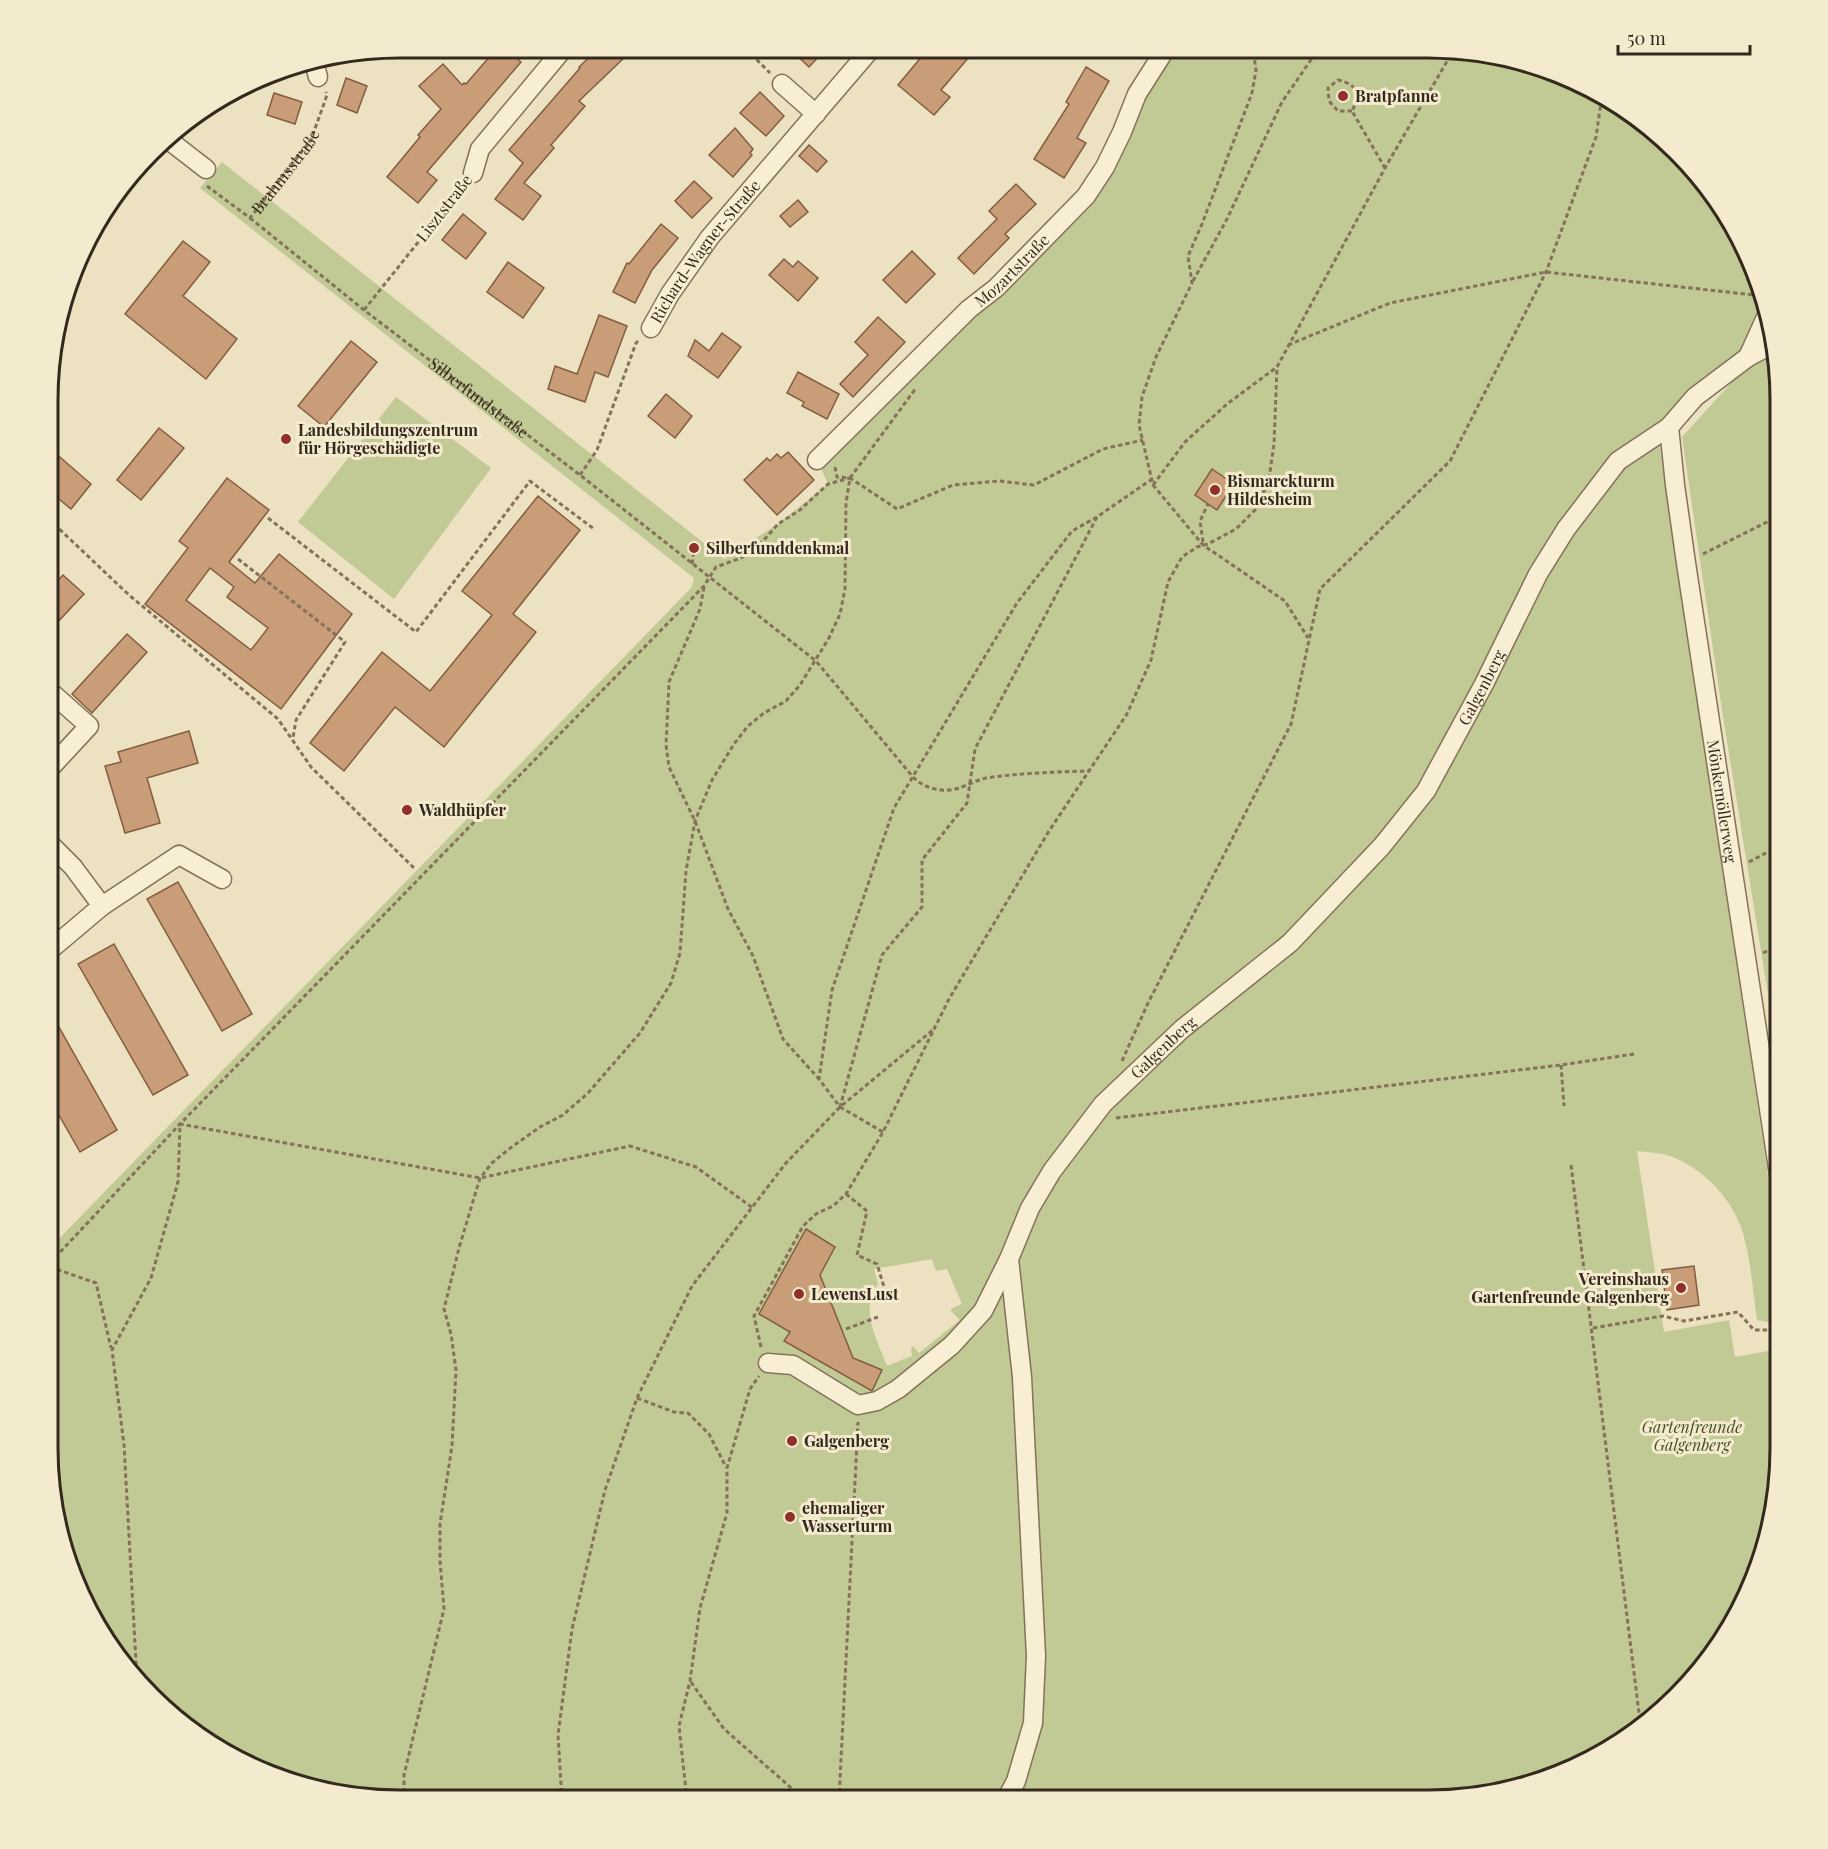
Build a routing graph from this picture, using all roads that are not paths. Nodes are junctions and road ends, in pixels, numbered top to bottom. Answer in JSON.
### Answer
{"nodes":[{"id":1,"x":556,"y":58,"type":"edge"},
{"id":2,"x":863,"y":58,"type":"edge"},
{"id":3,"x":1160,"y":58,"type":"edge"},
{"id":4,"x":782,"y":84,"type":"road end"},
{"id":5,"x":816,"y":114,"type":"junction"},
{"id":6,"x":173,"y":145,"type":"edge"},
{"id":7,"x":473,"y":173,"type":"road end"},
{"id":8,"x":206,"y":178,"type":"road end"},
{"id":9,"x":1761,"y":327,"type":"edge"},
{"id":10,"x":651,"y":328,"type":"road end"},
{"id":11,"x":1766,"y":348,"type":"edge"},
{"id":12,"x":1748,"y":357,"type":"junction"},
{"id":13,"x":1669,"y":427,"type":"junction"},
{"id":14,"x":817,"y":460,"type":"dead end"},
{"id":15,"x":58,"y":698,"type":"edge"},
{"id":16,"x":58,"y":760,"type":"edge"},
{"id":17,"x":58,"y":852,"type":"edge"},
{"id":18,"x":222,"y":879,"type":"dead end"},
{"id":19,"x":102,"y":906,"type":"junction"},
{"id":20,"x":58,"y":943,"type":"edge"},
{"id":21,"x":1770,"y":1115,"type":"edge"},
{"id":22,"x":1009,"y":1259,"type":"junction"},
{"id":23,"x":768,"y":1364,"type":"road end"},
{"id":24,"x":1011,"y":1790,"type":"edge"}],
"edges":[{"from":1,"to":7,"type":"street","name":"Lisztstraße"},
{"from":2,"to":5,"type":"street","name":"Richard-Wagner-Straße"},
{"from":3,"to":14,"type":"street","name":"Mozartstraße"},
{"from":4,"to":5,"type":"street"},
{"from":5,"to":10,"type":"street","name":"Richard-Wagner-Straße"},
{"from":6,"to":8,"type":"street"},
{"from":9,"to":12,"type":"street"},
{"from":11,"to":12,"type":"street","name":"Galgenberg"},
{"from":12,"to":13,"type":"street","name":"Galgenberg"},
{"from":13,"to":21,"type":"street","name":"Mönkemöllerweg"},
{"from":13,"to":22,"type":"street","name":"Galgenberg"},
{"from":15,"to":16,"type":"street"},
{"from":17,"to":19,"type":"street"},
{"from":18,"to":19,"type":"street"},
{"from":19,"to":20,"type":"street"},
{"from":22,"to":23,"type":"street"},
{"from":22,"to":24,"type":"street","name":"Galgenberg"}]}
